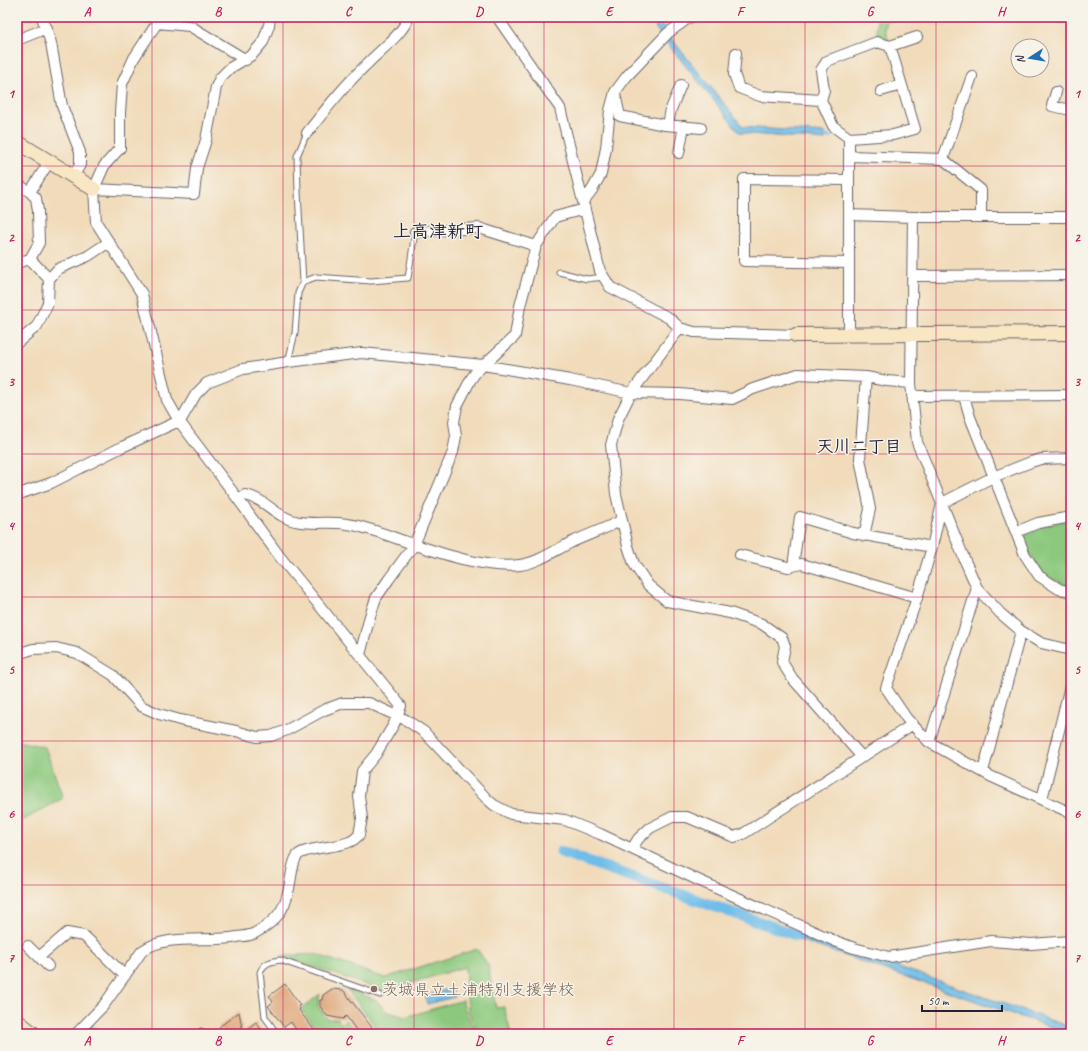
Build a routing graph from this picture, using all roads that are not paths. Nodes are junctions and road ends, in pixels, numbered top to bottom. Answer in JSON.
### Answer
{"nodes":[{"id":1,"x":42,"y":17,"type":"edge"},
{"id":2,"x":270,"y":17,"type":"edge"},
{"id":3,"x":409,"y":17,"type":"edge"},
{"id":4,"x":496,"y":17,"type":"edge"},
{"id":5,"x":690,"y":17,"type":"edge"},
{"id":6,"x":156,"y":20,"type":"edge"},
{"id":7,"x":47,"y":28,"type":"junction"},
{"id":8,"x":917,"y":37,"type":"dead end"},
{"id":9,"x":17,"y":40,"type":"edge"},
{"id":10,"x":890,"y":46,"type":"junction"},
{"id":11,"x":736,"y":53,"type":"dead end"},
{"id":12,"x":246,"y":60,"type":"junction"},
{"id":13,"x":972,"y":76,"type":"dead end"},
{"id":14,"x":901,"y":84,"type":"junction"},
{"id":15,"x":681,"y":85,"type":"dead end"},
{"id":16,"x":881,"y":91,"type":"dead end"},
{"id":17,"x":615,"y":92,"type":"junction"},
{"id":18,"x":1056,"y":92,"type":"dead end"},
{"id":19,"x":821,"y":100,"type":"junction"},
{"id":20,"x":1071,"y":110,"type":"edge"},
{"id":21,"x":668,"y":125,"type":"junction"},
{"id":22,"x":684,"y":126,"type":"junction"},
{"id":23,"x":701,"y":128,"type":"dead end"},
{"id":24,"x":307,"y":133,"type":"joint"},
{"id":25,"x":849,"y":138,"type":"junction"},
{"id":26,"x":17,"y":142,"type":"edge"},
{"id":27,"x":679,"y":153,"type":"dead end"},
{"id":28,"x":849,"y":156,"type":"junction"},
{"id":29,"x":943,"y":159,"type":"junction"},
{"id":30,"x":49,"y":162,"type":"junction"},
{"id":31,"x":73,"y":176,"type":"junction"},
{"id":32,"x":849,"y":180,"type":"junction"},
{"id":33,"x":17,"y":184,"type":"edge"},
{"id":34,"x":94,"y":189,"type":"junction"},
{"id":35,"x":30,"y":192,"type":"junction"},
{"id":36,"x":584,"y":205,"type":"junction"},
{"id":37,"x":849,"y":215,"type":"junction"},
{"id":38,"x":981,"y":216,"type":"junction"},
{"id":39,"x":913,"y":217,"type":"junction"},
{"id":40,"x":1071,"y":217,"type":"edge"},
{"id":41,"x":415,"y":232,"type":"joint"},
{"id":42,"x":109,"y":242,"type":"junction"},
{"id":43,"x":536,"y":246,"type":"junction"},
{"id":44,"x":30,"y":259,"type":"junction"},
{"id":45,"x":849,"y":263,"type":"junction"},
{"id":46,"x":17,"y":264,"type":"edge"},
{"id":47,"x":559,"y":272,"type":"dead end"},
{"id":48,"x":1071,"y":275,"type":"edge"},
{"id":49,"x":913,"y":276,"type":"junction"},
{"id":50,"x":604,"y":277,"type":"junction"},
{"id":51,"x":49,"y":280,"type":"junction"},
{"id":52,"x":302,"y":282,"type":"junction"},
{"id":53,"x":680,"y":328,"type":"junction"},
{"id":54,"x":1071,"y":333,"type":"edge"},
{"id":55,"x":796,"y":335,"type":"joint"},
{"id":56,"x":849,"y":335,"type":"junction"},
{"id":57,"x":913,"y":335,"type":"junction"},
{"id":58,"x":17,"y":343,"type":"edge"},
{"id":59,"x":288,"y":362,"type":"junction"},
{"id":60,"x":483,"y":365,"type":"junction"},
{"id":61,"x":866,"y":378,"type":"junction"},
{"id":62,"x":912,"y":383,"type":"junction"},
{"id":63,"x":631,"y":393,"type":"junction"},
{"id":64,"x":1071,"y":395,"type":"edge"},
{"id":65,"x":912,"y":396,"type":"junction"},
{"id":66,"x":964,"y":396,"type":"junction"},
{"id":67,"x":178,"y":421,"type":"junction"},
{"id":68,"x":1071,"y":458,"type":"edge"},
{"id":69,"x":994,"y":477,"type":"junction"},
{"id":70,"x":17,"y":494,"type":"edge"},
{"id":71,"x":238,"y":499,"type":"junction"},
{"id":72,"x":942,"y":503,"type":"junction"},
{"id":73,"x":1071,"y":517,"type":"edge"},
{"id":74,"x":622,"y":520,"type":"junction"},
{"id":75,"x":1016,"y":532,"type":"junction"},
{"id":76,"x":864,"y":536,"type":"junction"},
{"id":77,"x":414,"y":545,"type":"junction"},
{"id":78,"x":932,"y":547,"type":"junction"},
{"id":79,"x":740,"y":555,"type":"dead end"},
{"id":80,"x":793,"y":566,"type":"junction"},
{"id":81,"x":977,"y":588,"type":"junction"},
{"id":82,"x":1071,"y":592,"type":"edge"},
{"id":83,"x":917,"y":598,"type":"junction"},
{"id":84,"x":1021,"y":631,"type":"junction"},
{"id":85,"x":1071,"y":650,"type":"edge"},
{"id":86,"x":17,"y":654,"type":"edge"},
{"id":87,"x":359,"y":654,"type":"junction"},
{"id":88,"x":1071,"y":682,"type":"edge"},
{"id":89,"x":398,"y":716,"type":"junction"},
{"id":90,"x":913,"y":724,"type":"junction"},
{"id":91,"x":929,"y":742,"type":"junction"},
{"id":92,"x":862,"y":757,"type":"junction"},
{"id":93,"x":983,"y":771,"type":"junction"},
{"id":94,"x":1042,"y":799,"type":"junction"},
{"id":95,"x":1071,"y":813,"type":"edge"},
{"id":96,"x":632,"y":849,"type":"junction"},
{"id":97,"x":1071,"y":941,"type":"edge"},
{"id":98,"x":28,"y":946,"type":"dead end"},
{"id":99,"x":39,"y":957,"type":"junction"},
{"id":100,"x":48,"y":966,"type":"dead end"},
{"id":101,"x":125,"y":976,"type":"junction"},
{"id":102,"x":380,"y":995,"type":"dead end"},
{"id":103,"x":17,"y":1021,"type":"edge"},
{"id":104,"x":34,"y":1034,"type":"edge"},
{"id":105,"x":76,"y":1034,"type":"edge"},
{"id":106,"x":277,"y":1034,"type":"edge"}],
"edges":[{"from":1,"to":7,"type":"street"},
{"from":2,"to":12,"type":"street"},
{"from":3,"to":24,"type":"street"},
{"from":4,"to":36,"type":"street"},
{"from":5,"to":17,"type":"street"},
{"from":6,"to":12,"type":"street"},
{"from":6,"to":34,"type":"street"},
{"from":7,"to":9,"type":"street"},
{"from":7,"to":31,"type":"street"},
{"from":8,"to":10,"type":"street"},
{"from":10,"to":14,"type":"street"},
{"from":10,"to":19,"type":"street"},
{"from":11,"to":19,"type":"street"},
{"from":12,"to":34,"type":"street"},
{"from":13,"to":29,"type":"street"},
{"from":14,"to":16,"type":"street"},
{"from":14,"to":25,"type":"street"},
{"from":15,"to":21,"type":"street"},
{"from":17,"to":21,"type":"street"},
{"from":17,"to":36,"type":"street"},
{"from":18,"to":20,"type":"street"},
{"from":19,"to":25,"type":"street"},
{"from":21,"to":22,"type":"street"},
{"from":22,"to":23,"type":"street"},
{"from":22,"to":27,"type":"street"},
{"from":24,"to":52,"type":"lane"},
{"from":25,"to":28,"type":"street"},
{"from":26,"to":30,"type":"street"},
{"from":28,"to":29,"type":"street"},
{"from":28,"to":32,"type":"street"},
{"from":29,"to":38,"type":"street"},
{"from":30,"to":31,"type":"street"},
{"from":30,"to":35,"type":"street"},
{"from":31,"to":34,"type":"street"},
{"from":32,"to":37,"type":"street"},
{"from":32,"to":45,"type":"street"},
{"from":33,"to":35,"type":"street"},
{"from":34,"to":42,"type":"street"},
{"from":35,"to":44,"type":"street"},
{"from":36,"to":43,"type":"street"},
{"from":36,"to":50,"type":"street"},
{"from":37,"to":39,"type":"street"},
{"from":37,"to":45,"type":"street"},
{"from":38,"to":39,"type":"street"},
{"from":38,"to":40,"type":"street"},
{"from":39,"to":49,"type":"street"},
{"from":41,"to":43,"type":"street"},
{"from":41,"to":52,"type":"lane"},
{"from":42,"to":51,"type":"street"},
{"from":42,"to":67,"type":"street"},
{"from":43,"to":60,"type":"street"},
{"from":44,"to":46,"type":"street"},
{"from":44,"to":51,"type":"street"},
{"from":45,"to":56,"type":"street"},
{"from":47,"to":50,"type":"lane"},
{"from":48,"to":49,"type":"street"},
{"from":49,"to":57,"type":"street"},
{"from":50,"to":53,"type":"street"},
{"from":51,"to":58,"type":"street"},
{"from":52,"to":59,"type":"lane"},
{"from":53,"to":55,"type":"street"},
{"from":53,"to":63,"type":"street"},
{"from":54,"to":57,"type":"street"},
{"from":55,"to":56,"type":"street"},
{"from":56,"to":57,"type":"street"},
{"from":57,"to":62,"type":"street"},
{"from":59,"to":60,"type":"street"},
{"from":59,"to":67,"type":"street"},
{"from":60,"to":63,"type":"street"},
{"from":60,"to":77,"type":"street"},
{"from":61,"to":62,"type":"street"},
{"from":61,"to":63,"type":"street"},
{"from":61,"to":76,"type":"street"},
{"from":62,"to":65,"type":"street"},
{"from":63,"to":74,"type":"street"},
{"from":64,"to":66,"type":"street"},
{"from":65,"to":66,"type":"street"},
{"from":65,"to":72,"type":"street"},
{"from":66,"to":69,"type":"street"},
{"from":67,"to":70,"type":"street"},
{"from":67,"to":71,"type":"street"},
{"from":68,"to":69,"type":"street"},
{"from":69,"to":72,"type":"street"},
{"from":69,"to":75,"type":"street"},
{"from":71,"to":77,"type":"street"},
{"from":71,"to":87,"type":"street"},
{"from":72,"to":78,"type":"street"},
{"from":72,"to":81,"type":"street"},
{"from":73,"to":75,"type":"street"},
{"from":74,"to":77,"type":"street"},
{"from":74,"to":92,"type":"street"},
{"from":75,"to":82,"type":"street"},
{"from":76,"to":78,"type":"street"},
{"from":76,"to":80,"type":"street"},
{"from":77,"to":87,"type":"street"},
{"from":78,"to":83,"type":"street"},
{"from":79,"to":80,"type":"street"},
{"from":80,"to":83,"type":"street"},
{"from":81,"to":84,"type":"street"},
{"from":81,"to":91,"type":"street"},
{"from":83,"to":90,"type":"street"},
{"from":84,"to":85,"type":"street"},
{"from":84,"to":93,"type":"street"},
{"from":86,"to":89,"type":"street"},
{"from":87,"to":89,"type":"street"},
{"from":88,"to":94,"type":"street"},
{"from":89,"to":96,"type":"street"},
{"from":89,"to":101,"type":"street"},
{"from":90,"to":91,"type":"street"},
{"from":90,"to":92,"type":"street"},
{"from":91,"to":93,"type":"street"},
{"from":92,"to":96,"type":"street"},
{"from":93,"to":94,"type":"street"},
{"from":94,"to":95,"type":"street"},
{"from":96,"to":97,"type":"street"},
{"from":98,"to":99,"type":"street"},
{"from":99,"to":100,"type":"street"},
{"from":99,"to":101,"type":"street"},
{"from":101,"to":105,"type":"street"},
{"from":102,"to":106,"type":"lane"},
{"from":103,"to":104,"type":"street"}]}
